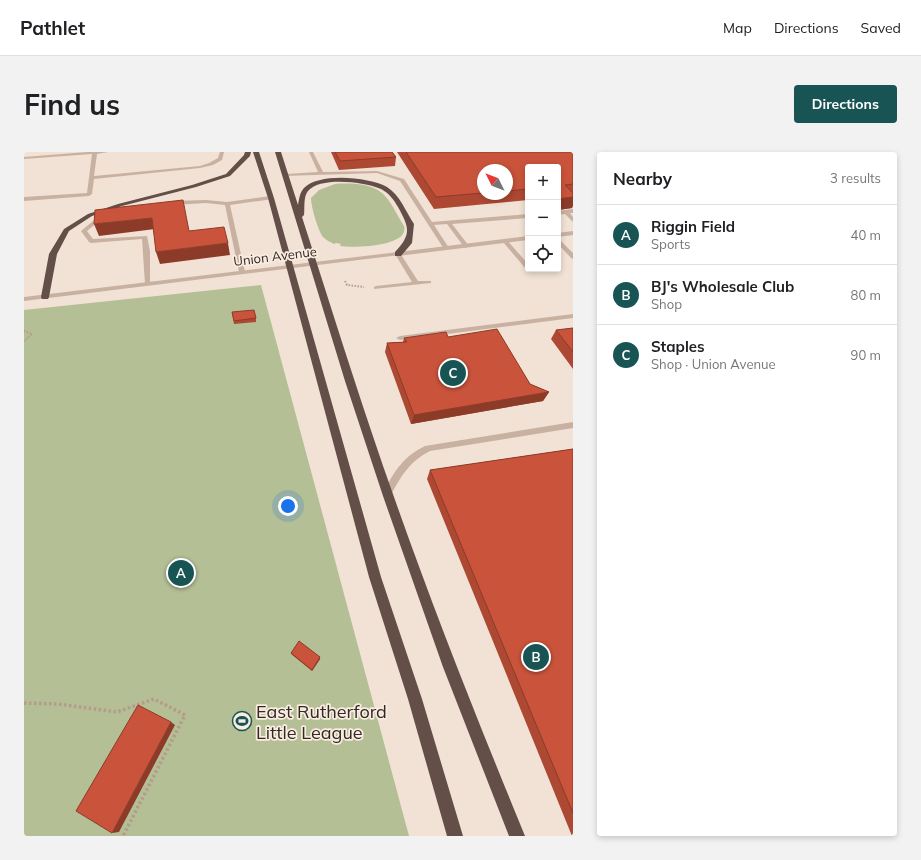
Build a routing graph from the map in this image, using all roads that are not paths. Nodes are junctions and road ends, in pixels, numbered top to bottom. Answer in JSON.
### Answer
{"nodes":[{"id":1,"x":95,"y":152,"type":"edge"},
{"id":2,"x":106,"y":152,"type":"edge"},
{"id":3,"x":222,"y":152,"type":"edge"},
{"id":4,"x":248,"y":152,"type":"edge"},
{"id":5,"x":256,"y":152,"type":"edge"},
{"id":6,"x":278,"y":152,"type":"edge"},
{"id":7,"x":311,"y":152,"type":"edge"},
{"id":8,"x":24,"y":158,"type":"edge"},
{"id":9,"x":321,"y":174,"type":"junction"},
{"id":10,"x":286,"y":176,"type":"junction"},
{"id":11,"x":92,"y":178,"type":"junction"},
{"id":12,"x":271,"y":198,"type":"junction"},
{"id":13,"x":24,"y":199,"type":"edge"},
{"id":14,"x":164,"y":204,"type":"edge"},
{"id":15,"x":227,"y":204,"type":"junction"},
{"id":16,"x":142,"y":206,"type":"edge"},
{"id":17,"x":573,"y":211,"type":"edge"},
{"id":18,"x":566,"y":212,"type":"junction"},
{"id":19,"x":561,"y":213,"type":"edge"},
{"id":20,"x":525,"y":216,"type":"edge"},
{"id":21,"x":301,"y":220,"type":"junction"},
{"id":22,"x":573,"y":220,"type":"edge"},
{"id":23,"x":449,"y":223,"type":"junction"},
{"id":24,"x":431,"y":224,"type":"junction"},
{"id":25,"x":573,"y":233,"type":"edge"},
{"id":26,"x":561,"y":235,"type":"edge"},
{"id":27,"x":525,"y":238,"type":"edge"},
{"id":28,"x":505,"y":241,"type":"junction"},
{"id":29,"x":561,"y":243,"type":"edge"},
{"id":30,"x":466,"y":246,"type":"junction"},
{"id":31,"x":446,"y":248,"type":"junction"},
{"id":32,"x":398,"y":254,"type":"junction"},
{"id":33,"x":573,"y":257,"type":"edge"},
{"id":34,"x":315,"y":264,"type":"junction"},
{"id":35,"x":525,"y":264,"type":"edge"},
{"id":36,"x":290,"y":266,"type":"junction"},
{"id":37,"x":242,"y":272,"type":"junction"},
{"id":38,"x":429,"y":282,"type":"dead end"},
{"id":39,"x":416,"y":283,"type":"junction"},
{"id":40,"x":148,"y":284,"type":"junction"},
{"id":41,"x":376,"y":288,"type":"road end"},
{"id":42,"x":45,"y":296,"type":"junction"},
{"id":43,"x":24,"y":299,"type":"edge"},
{"id":44,"x":573,"y":316,"type":"edge"},
{"id":45,"x":400,"y":338,"type":"dead end"},
{"id":46,"x":573,"y":425,"type":"edge"},
{"id":47,"x":388,"y":492,"type":"junction"},
{"id":48,"x":455,"y":836,"type":"edge"},
{"id":49,"x":517,"y":836,"type":"edge"}],
"edges":[{"from":1,"to":2,"type":"lane"},
{"from":1,"to":8,"type":"lane"},
{"from":1,"to":11,"type":"lane"},
{"from":3,"to":11,"type":"lane"},
{"from":4,"to":42,"type":"highway"},
{"from":5,"to":12,"type":"highway"},
{"from":6,"to":10,"type":"highway"},
{"from":7,"to":9,"type":"lane"},
{"from":9,"to":10,"type":"lane"},
{"from":9,"to":24,"type":"lane"},
{"from":10,"to":21,"type":"highway"},
{"from":11,"to":13,"type":"lane"},
{"from":12,"to":15,"type":"lane"},
{"from":12,"to":36,"type":"highway"},
{"from":14,"to":15,"type":"lane"},
{"from":15,"to":37,"type":"lane"},
{"from":16,"to":40,"type":"lane"},
{"from":17,"to":18,"type":"lane"},
{"from":18,"to":19,"type":"lane"},
{"from":18,"to":22,"type":"lane"},
{"from":20,"to":23,"type":"lane"},
{"from":21,"to":32,"type":"highway"},
{"from":21,"to":34,"type":"highway"},
{"from":23,"to":24,"type":"lane"},
{"from":23,"to":30,"type":"lane"},
{"from":24,"to":31,"type":"lane"},
{"from":25,"to":26,"type":"street"},
{"from":27,"to":28,"type":"street","name":"Union Avenue"},
{"from":28,"to":30,"type":"street","name":"Union Avenue"},
{"from":28,"to":35,"type":"lane"},
{"from":29,"to":33,"type":"street"},
{"from":30,"to":31,"type":"street","name":"Union Avenue"},
{"from":31,"to":32,"type":"street","name":"Union Avenue"},
{"from":32,"to":34,"type":"street","name":"Union Avenue"},
{"from":32,"to":39,"type":"lane"},
{"from":34,"to":36,"type":"street","name":"Union Avenue"},
{"from":34,"to":47,"type":"highway"},
{"from":36,"to":37,"type":"street","name":"Union Avenue"},
{"from":36,"to":48,"type":"highway"},
{"from":37,"to":40,"type":"street","name":"Union Avenue"},
{"from":38,"to":39,"type":"lane"},
{"from":39,"to":41,"type":"lane"},
{"from":40,"to":42,"type":"street","name":"Union Avenue"},
{"from":42,"to":43,"type":"street","name":"Union Avenue"},
{"from":44,"to":45,"type":"lane"},
{"from":46,"to":47,"type":"lane"},
{"from":47,"to":49,"type":"highway"}]}
